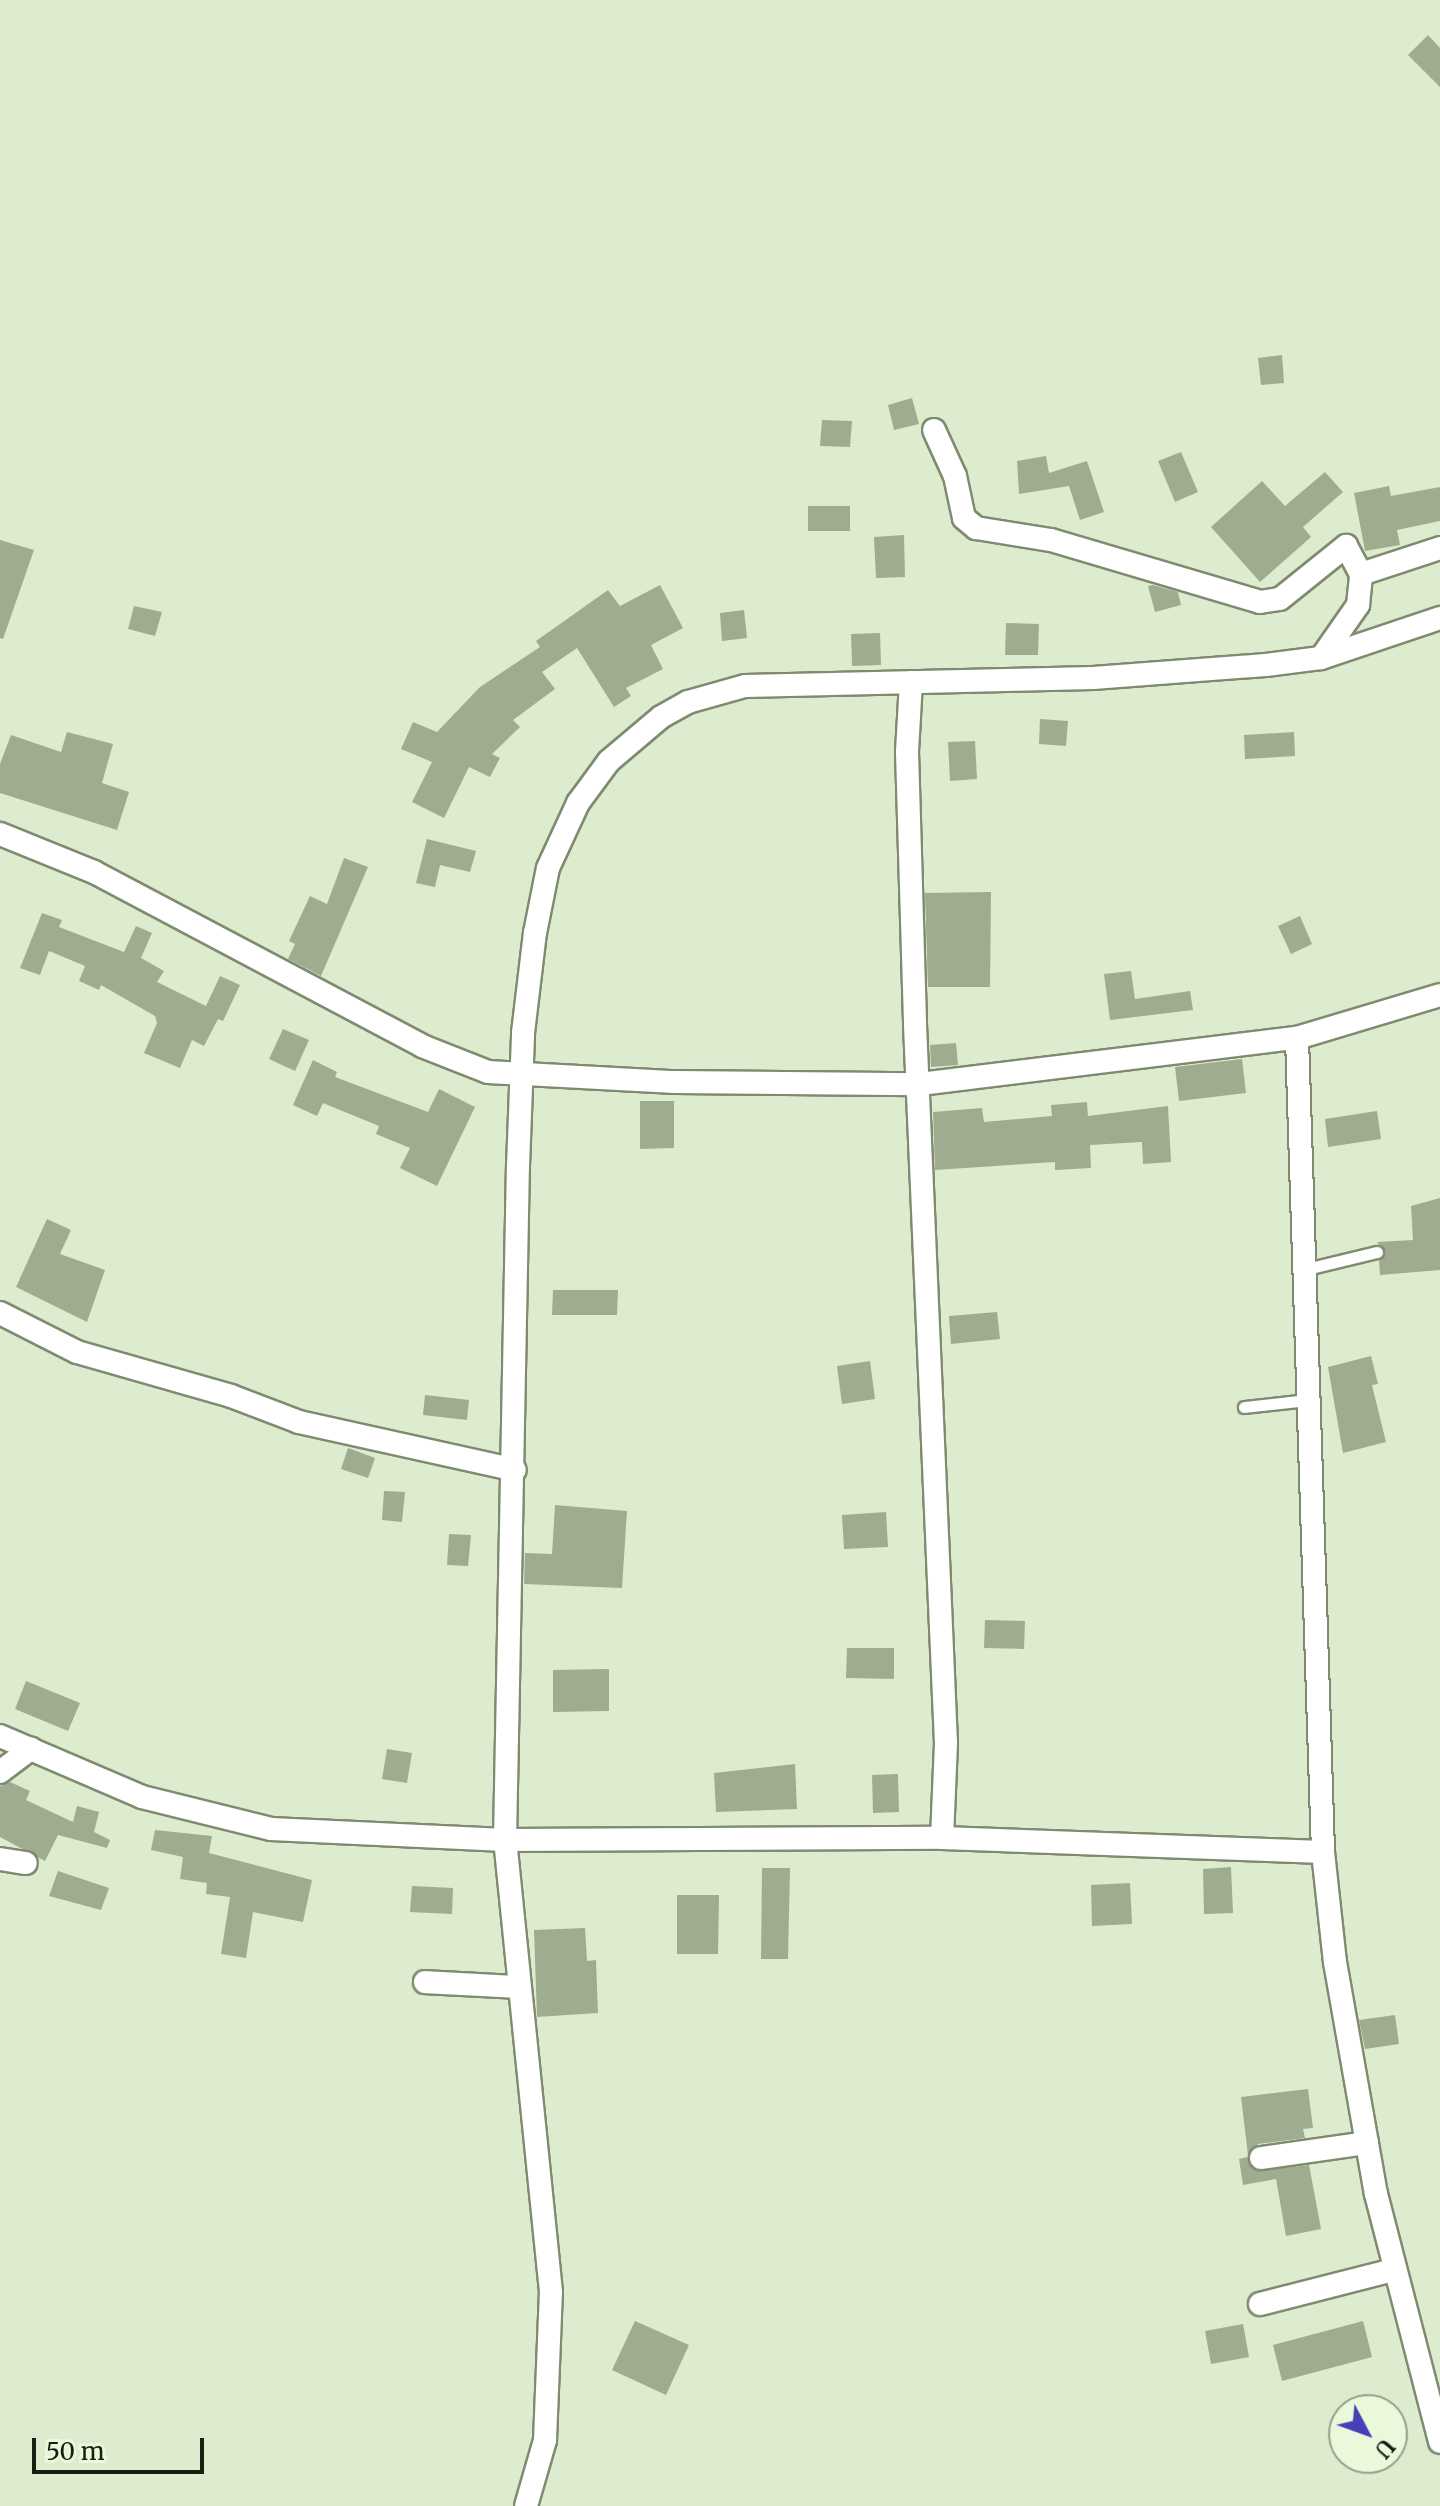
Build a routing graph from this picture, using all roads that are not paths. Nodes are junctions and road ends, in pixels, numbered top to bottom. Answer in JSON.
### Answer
{"nodes":[{"id":1,"x":934,"y":430,"type":"dead end"},
{"id":2,"x":1440,"y":548,"type":"edge"},
{"id":3,"x":1361,"y":574,"type":"junction"},
{"id":4,"x":1440,"y":618,"type":"edge"},
{"id":5,"x":1321,"y":658,"type":"junction"},
{"id":6,"x":911,"y":682,"type":"junction"},
{"id":7,"x":0,"y":834,"type":"edge"},
{"id":8,"x":1440,"y":995,"type":"edge"},
{"id":9,"x":1297,"y":1038,"type":"junction"},
{"id":10,"x":523,"y":1077,"type":"junction"},
{"id":11,"x":920,"y":1084,"type":"junction"},
{"id":12,"x":1377,"y":1252,"type":"dead end"},
{"id":13,"x":1306,"y":1269,"type":"junction"},
{"id":14,"x":0,"y":1313,"type":"edge"},
{"id":15,"x":1307,"y":1400,"type":"junction"},
{"id":16,"x":1244,"y":1407,"type":"dead end"},
{"id":17,"x":515,"y":1470,"type":"junction"},
{"id":18,"x":0,"y":1736,"type":"edge"},
{"id":19,"x":31,"y":1749,"type":"junction"},
{"id":20,"x":0,"y":1772,"type":"edge"},
{"id":21,"x":942,"y":1838,"type":"junction"},
{"id":22,"x":505,"y":1840,"type":"junction"},
{"id":23,"x":1323,"y":1852,"type":"junction"},
{"id":24,"x":0,"y":1859,"type":"edge"},
{"id":25,"x":26,"y":1863,"type":"dead end"},
{"id":26,"x":425,"y":1982,"type":"dead end"},
{"id":27,"x":518,"y":1987,"type":"junction"},
{"id":28,"x":1367,"y":2143,"type":"junction"},
{"id":29,"x":1261,"y":2158,"type":"dead end"},
{"id":30,"x":1393,"y":2270,"type":"junction"},
{"id":31,"x":1260,"y":2304,"type":"dead end"},
{"id":32,"x":1440,"y":2442,"type":"edge"},
{"id":33,"x":526,"y":2506,"type":"edge"}],
"edges":[{"from":1,"to":3,"type":"street"},
{"from":2,"to":3,"type":"street"},
{"from":3,"to":5,"type":"street"},
{"from":4,"to":5,"type":"street"},
{"from":5,"to":6,"type":"street"},
{"from":6,"to":10,"type":"street"},
{"from":6,"to":11,"type":"street"},
{"from":7,"to":10,"type":"street"},
{"from":8,"to":9,"type":"street"},
{"from":9,"to":11,"type":"street"},
{"from":9,"to":13,"type":"street"},
{"from":10,"to":11,"type":"street"},
{"from":10,"to":17,"type":"street"},
{"from":11,"to":21,"type":"street"},
{"from":12,"to":13,"type":"lane"},
{"from":13,"to":15,"type":"street"},
{"from":14,"to":17,"type":"street"},
{"from":15,"to":16,"type":"lane"},
{"from":15,"to":23,"type":"street"},
{"from":17,"to":22,"type":"street"},
{"from":18,"to":19,"type":"street"},
{"from":19,"to":20,"type":"street"},
{"from":19,"to":22,"type":"street"},
{"from":21,"to":22,"type":"street"},
{"from":21,"to":23,"type":"street"},
{"from":22,"to":27,"type":"street"},
{"from":23,"to":28,"type":"street"},
{"from":24,"to":25,"type":"street"},
{"from":26,"to":27,"type":"street"},
{"from":27,"to":33,"type":"street"},
{"from":28,"to":29,"type":"street"},
{"from":28,"to":30,"type":"street"},
{"from":30,"to":31,"type":"street"},
{"from":30,"to":32,"type":"street"}]}
